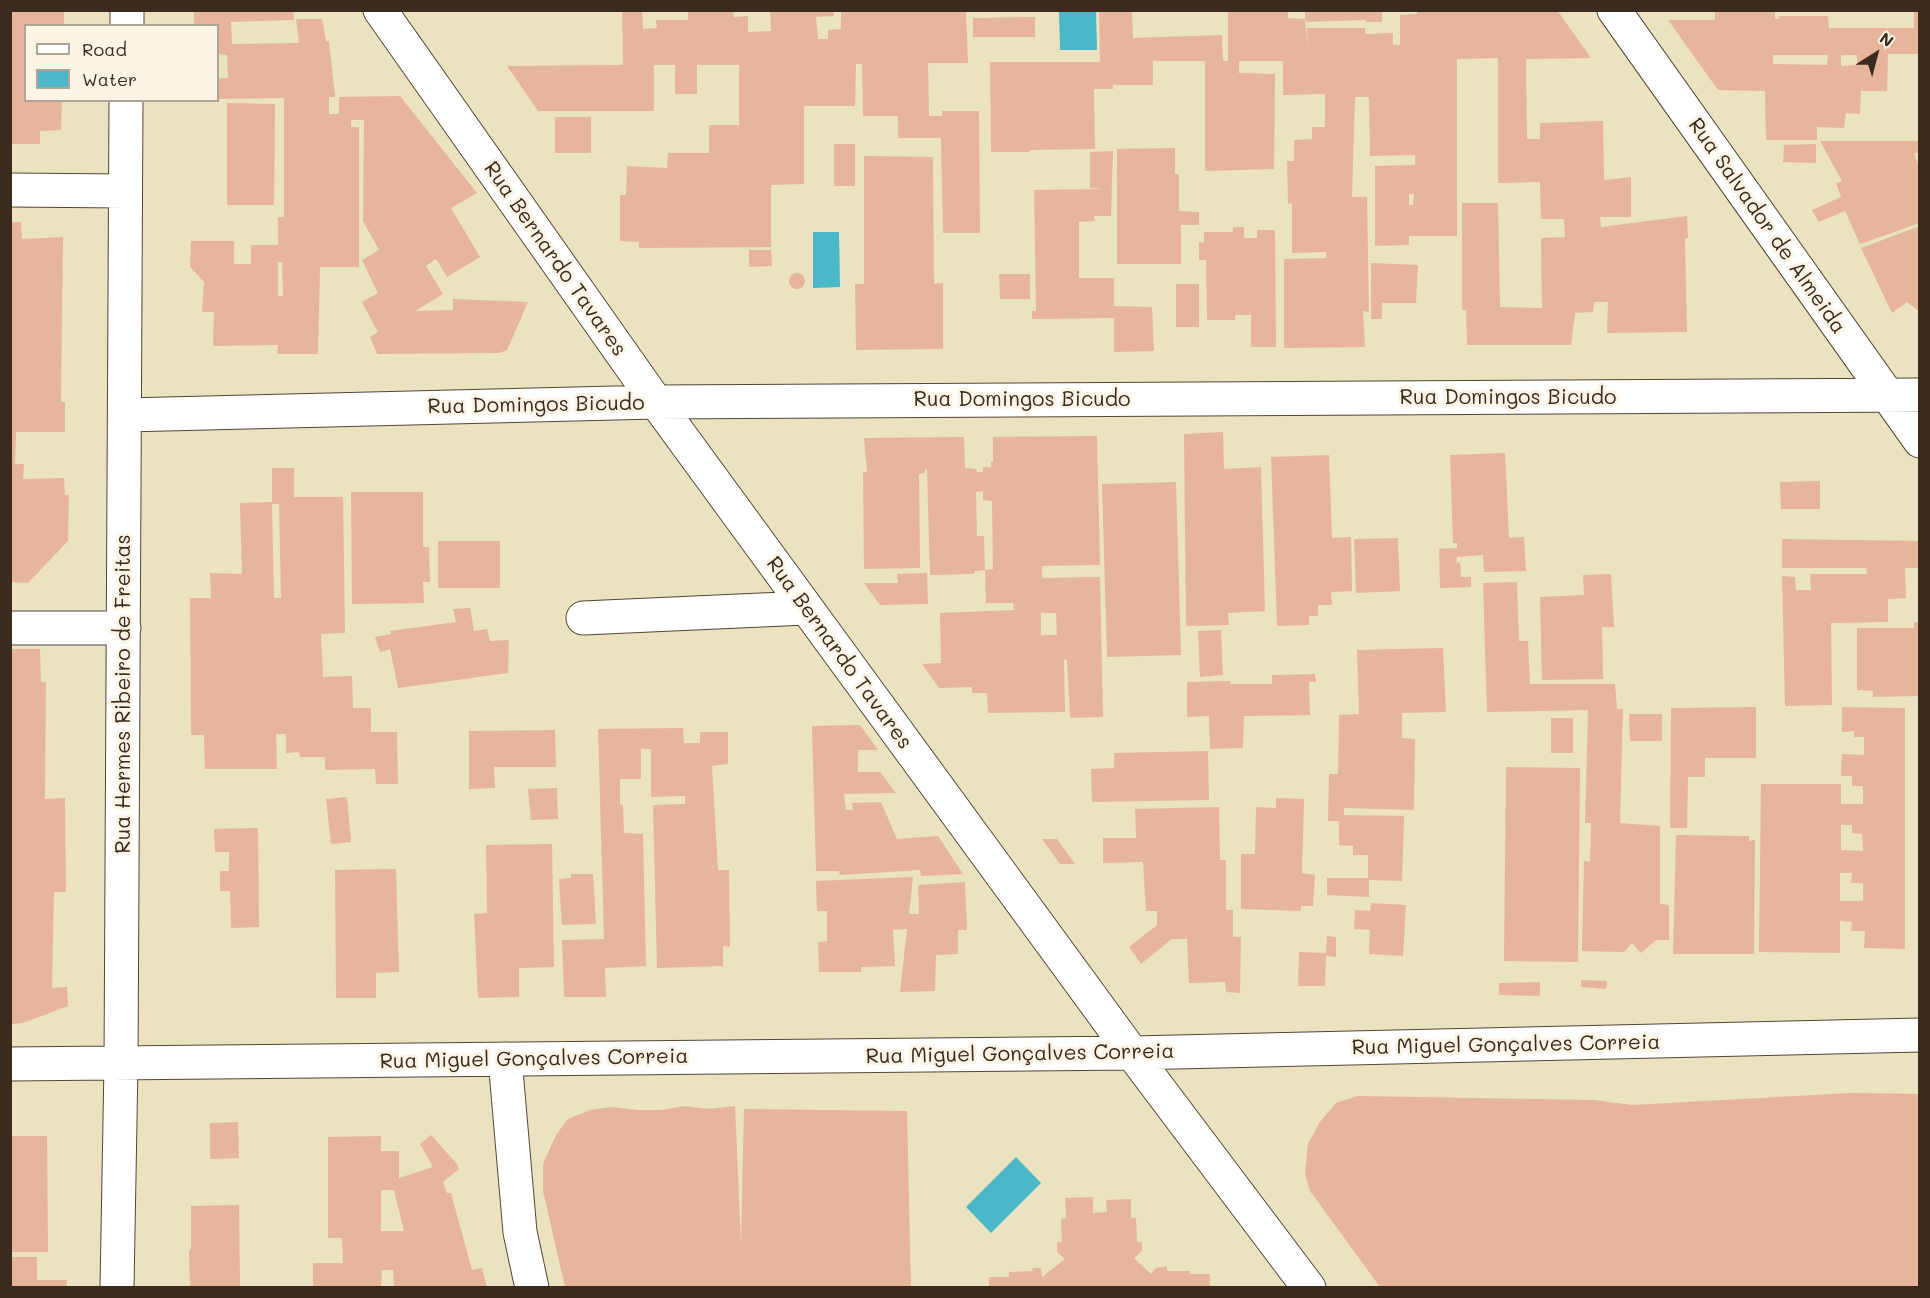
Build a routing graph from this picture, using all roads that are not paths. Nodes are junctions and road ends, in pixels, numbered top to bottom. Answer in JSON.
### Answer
{"nodes":[{"id":1,"x":380,"y":10,"type":"edge"},
{"id":2,"x":1614,"y":10,"type":"edge"},
{"id":3,"x":126,"y":102,"type":"edge"},
{"id":4,"x":10,"y":190,"type":"edge"},
{"id":5,"x":125,"y":190,"type":"junction"},
{"id":6,"x":1904,"y":395,"type":"edge"},
{"id":7,"x":656,"y":402,"type":"junction"},
{"id":8,"x":125,"y":415,"type":"junction"},
{"id":9,"x":1920,"y":441,"type":"edge"},
{"id":10,"x":806,"y":608,"type":"junction"},
{"id":11,"x":583,"y":618,"type":"dead end"},
{"id":12,"x":10,"y":628,"type":"edge"},
{"id":13,"x":124,"y":628,"type":"junction"},
{"id":14,"x":1920,"y":1035,"type":"edge"},
{"id":15,"x":1132,"y":1053,"type":"junction"},
{"id":16,"x":505,"y":1059,"type":"junction"},
{"id":17,"x":10,"y":1064,"type":"edge"},
{"id":18,"x":121,"y":1064,"type":"junction"},
{"id":19,"x":117,"y":1287,"type":"edge"},
{"id":20,"x":532,"y":1287,"type":"edge"},
{"id":21,"x":1309,"y":1287,"type":"edge"}],
"edges":[{"from":1,"to":7,"type":"street","name":"Rua Bernardo Tavares"},
{"from":2,"to":6,"type":"street","name":"Rua Salvador de Almeida"},
{"from":3,"to":5,"type":"street","name":"Rua Hermes Ribeiro de Freitas"},
{"from":4,"to":5,"type":"street"},
{"from":5,"to":8,"type":"street","name":"Rua Hermes Ribeiro de Freitas"},
{"from":6,"to":7,"type":"street","name":"Rua Domingos Bicudo"},
{"from":6,"to":9,"type":"street","name":"Rua Salvador de Almeida"},
{"from":7,"to":8,"type":"street","name":"Rua Domingos Bicudo"},
{"from":7,"to":10,"type":"street","name":"Rua Bernardo Tavares"},
{"from":8,"to":13,"type":"street","name":"Rua Hermes Ribeiro de Freitas"},
{"from":10,"to":11,"type":"street"},
{"from":10,"to":15,"type":"street","name":"Rua Bernardo Tavares"},
{"from":12,"to":13,"type":"street"},
{"from":13,"to":18,"type":"street","name":"Rua Hermes Ribeiro de Freitas"},
{"from":14,"to":15,"type":"street","name":"Rua Miguel Gonçalves Correia"},
{"from":15,"to":16,"type":"street","name":"Rua Miguel Gonçalves Correia"},
{"from":15,"to":21,"type":"street","name":"Rua Bernardo Tavares"},
{"from":16,"to":18,"type":"street","name":"Rua Miguel Gonçalves Correia"},
{"from":16,"to":20,"type":"street"},
{"from":17,"to":18,"type":"street","name":"Rua Miguel Gonçalves Correia"},
{"from":18,"to":19,"type":"street","name":"Rua Hermes Ribeiro de Freitas"}]}
